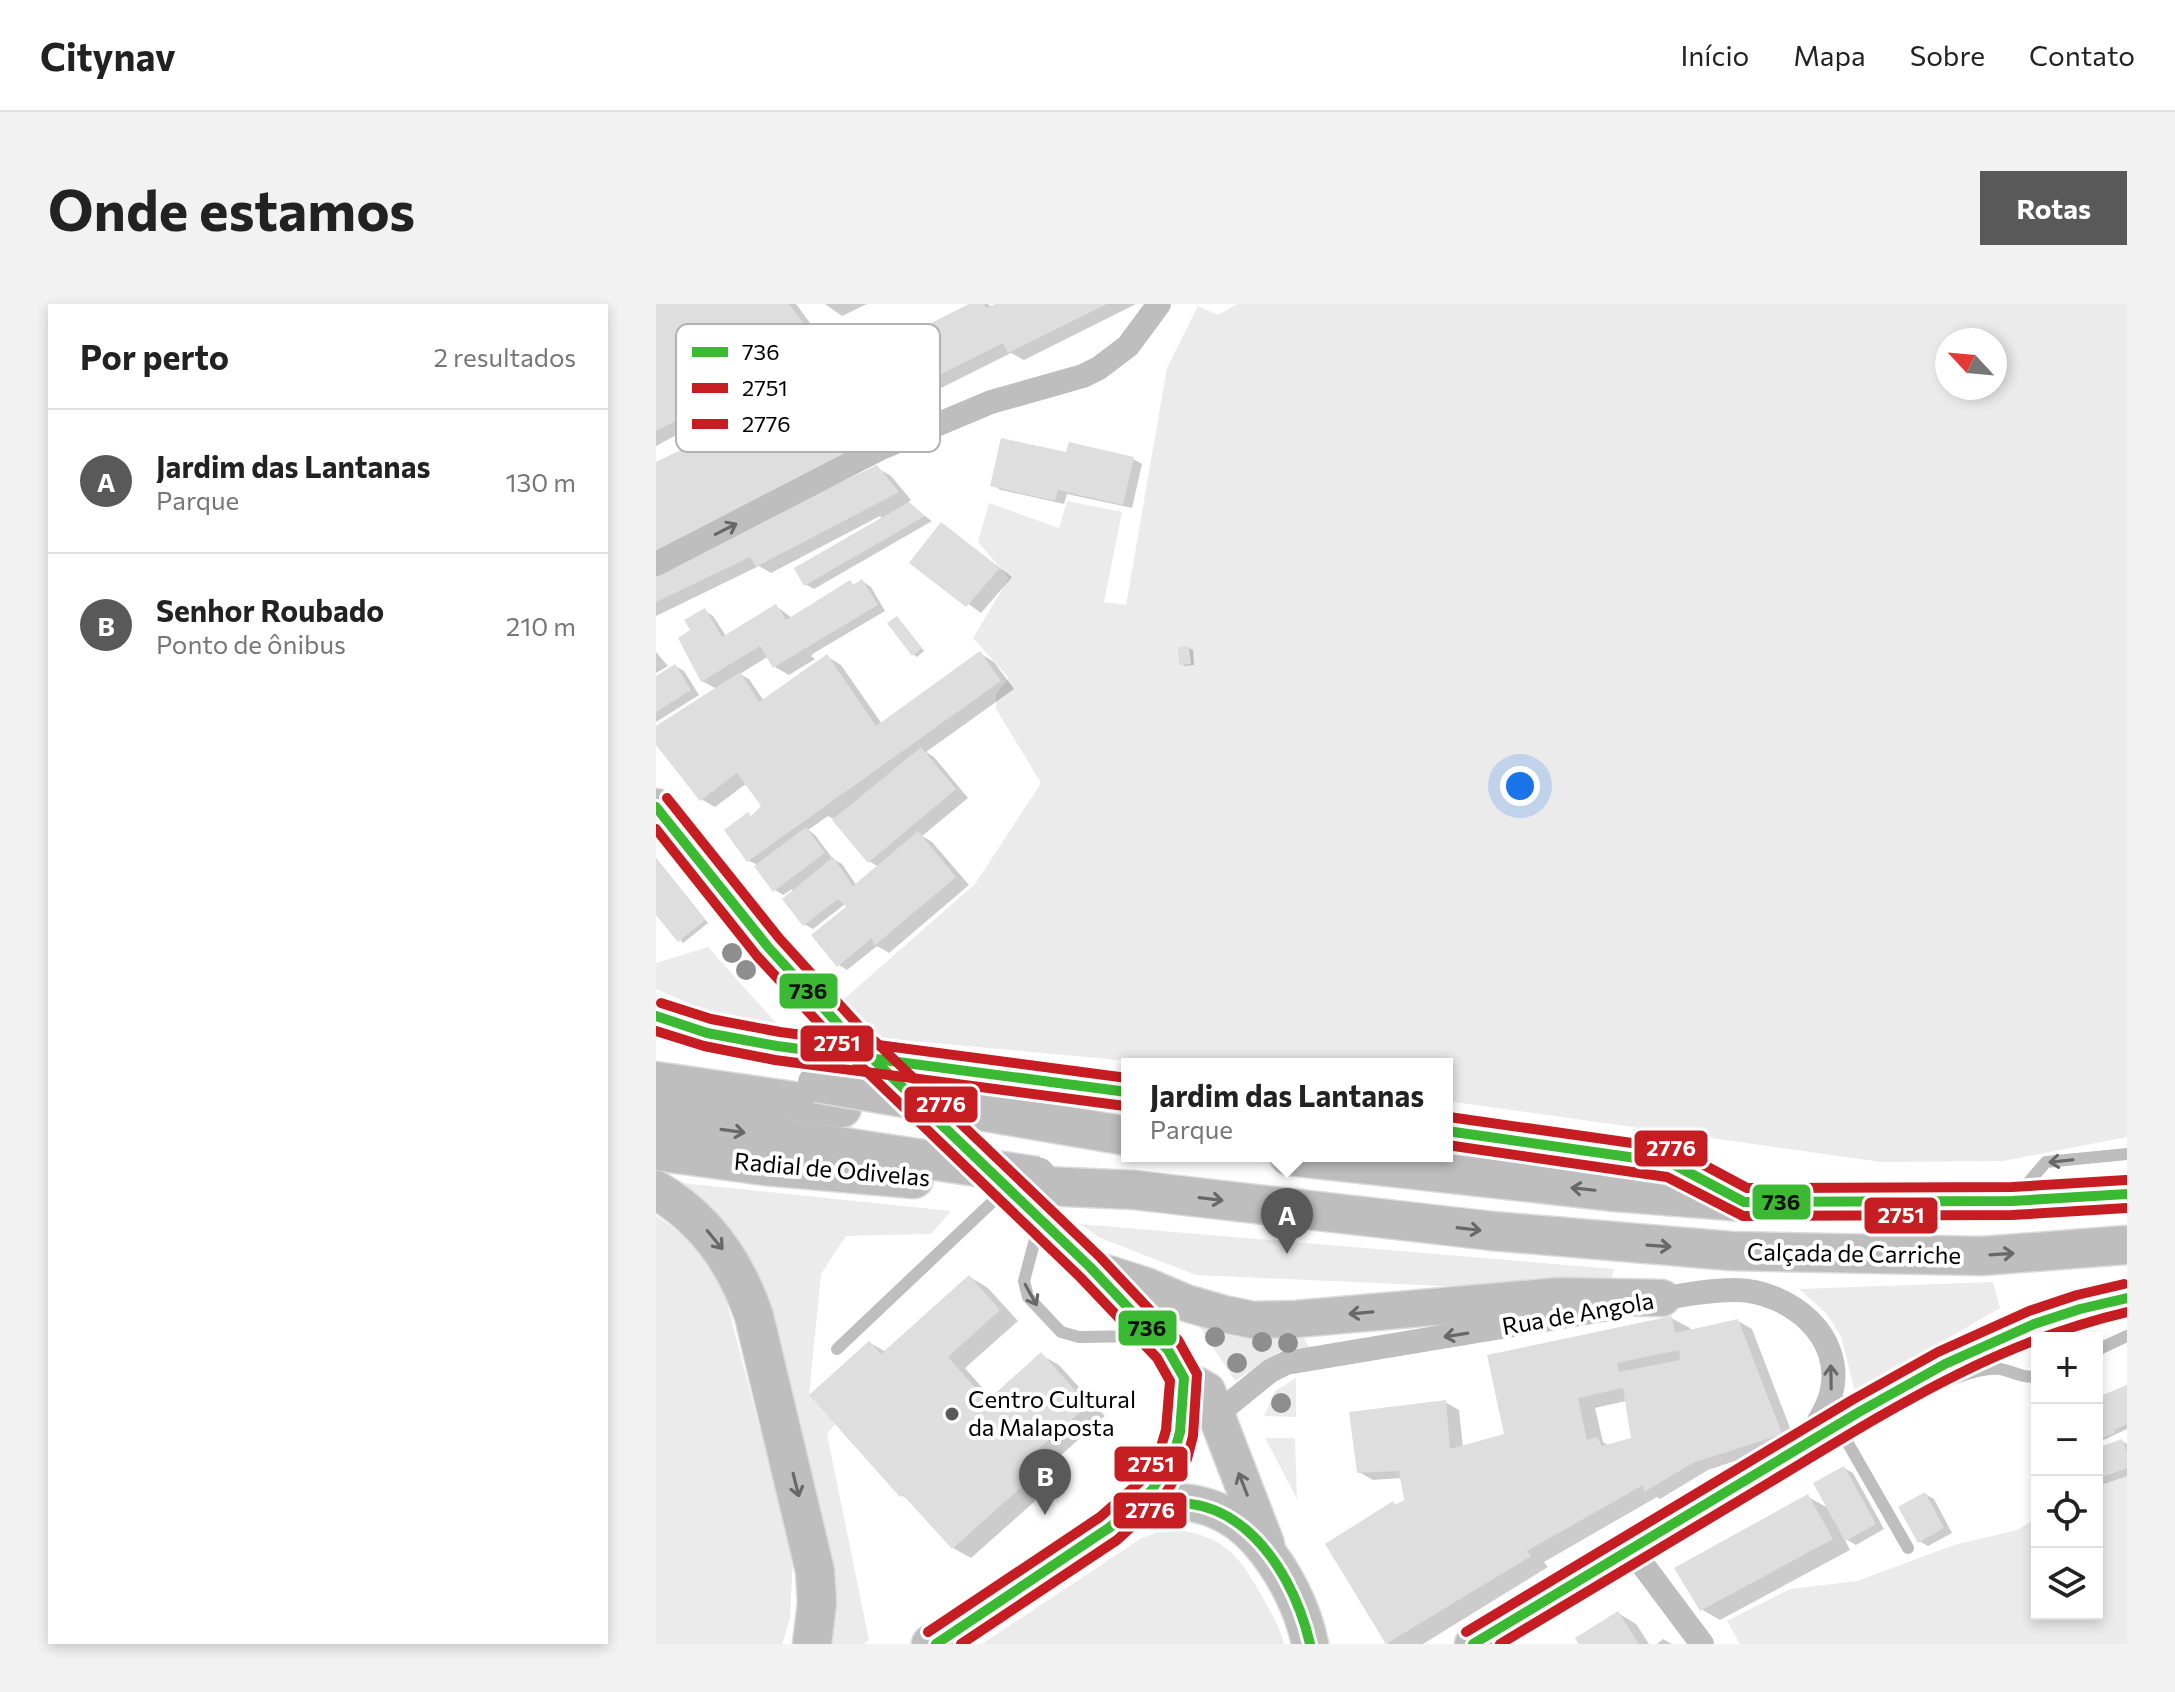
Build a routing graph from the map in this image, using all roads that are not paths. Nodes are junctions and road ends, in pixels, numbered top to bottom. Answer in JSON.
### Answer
{"nodes":[{"id":1,"x":1159,"y":304,"type":"edge"},
{"id":2,"x":940,"y":423,"type":"edge"},
{"id":3,"x":876,"y":452,"type":"edge"},
{"id":4,"x":656,"y":564,"type":"edge"},
{"id":5,"x":656,"y":807,"type":"edge"},
{"id":6,"x":656,"y":1016,"type":"edge"},
{"id":7,"x":656,"y":1057,"type":"edge"},
{"id":8,"x":656,"y":1081,"type":"edge"},
{"id":9,"x":1121,"y":1091,"type":"edge"},
{"id":10,"x":829,"y":1096,"type":"junction"},
{"id":11,"x":656,"y":1118,"type":"edge"},
{"id":12,"x":1453,"y":1132,"type":"edge"},
{"id":13,"x":1121,"y":1135,"type":"edge"},
{"id":14,"x":656,"y":1151,"type":"edge"},
{"id":15,"x":2127,"y":1154,"type":"edge"},
{"id":16,"x":1343,"y":1162,"type":"edge"},
{"id":17,"x":656,"y":1190,"type":"edge"},
{"id":18,"x":1032,"y":1193,"type":"junction"},
{"id":19,"x":2127,"y":1194,"type":"edge"},
{"id":20,"x":2012,"y":1201,"type":"junction"},
{"id":21,"x":1744,"y":1202,"type":"junction"},
{"id":22,"x":1581,"y":1240,"type":"joint"},
{"id":23,"x":2127,"y":1245,"type":"edge"},
{"id":24,"x":1090,"y":1267,"type":"junction"},
{"id":25,"x":1662,"y":1298,"type":"junction"},
{"id":26,"x":2127,"y":1298,"type":"edge"},
{"id":27,"x":1156,"y":1336,"type":"junction"},
{"id":28,"x":2127,"y":1336,"type":"edge"},
{"id":29,"x":2103,"y":1347,"type":"edge"},
{"id":30,"x":837,"y":1349,"type":"dead end"},
{"id":31,"x":2031,"y":1377,"type":"edge"},
{"id":32,"x":1184,"y":1378,"type":"junction"},
{"id":33,"x":1879,"y":1400,"type":"junction"},
{"id":34,"x":1217,"y":1414,"type":"junction"},
{"id":35,"x":1838,"y":1425,"type":"junction"},
{"id":36,"x":1802,"y":1447,"type":"junction"},
{"id":37,"x":1174,"y":1453,"type":"junction"},
{"id":38,"x":1109,"y":1528,"type":"junction"},
{"id":39,"x":1908,"y":1548,"type":"dead end"},
{"id":40,"x":1631,"y":1549,"type":"junction"},
{"id":41,"x":1269,"y":1553,"type":"junction"},
{"id":42,"x":937,"y":1642,"type":"edge"},
{"id":43,"x":812,"y":1644,"type":"edge"},
{"id":44,"x":1310,"y":1644,"type":"edge"},
{"id":45,"x":1473,"y":1644,"type":"edge"},
{"id":46,"x":1702,"y":1644,"type":"edge"}],
"edges":[{"from":2,"to":1,"type":"street","one_way":true},
{"from":4,"to":3,"type":"street","one_way":true},
{"from":5,"to":18,"type":"main road"},
{"from":6,"to":9,"type":"highway","bridge":true},
{"from":7,"to":10,"type":"highway"},
{"from":8,"to":10,"type":"highway"},
{"from":10,"to":13,"type":"highway"},
{"from":11,"to":18,"type":"highway","one_way":true,"bridge":true},
{"from":12,"to":21,"type":"highway"},
{"from":14,"to":18,"type":"highway","name":"Radial de Odivelas"},
{"from":15,"to":20,"type":"lane","one_way":true},
{"from":21,"to":16,"type":"highway","one_way":true},
{"from":17,"to":43,"type":"highway","one_way":true},
{"from":18,"to":22,"type":"highway","name":"Radial de Odivelas","one_way":true},
{"from":18,"to":24,"type":"main road"},
{"from":18,"to":27,"type":"lane","one_way":true},
{"from":18,"to":30,"type":"lane"},
{"from":19,"to":20,"type":"highway"},
{"from":20,"to":21,"type":"highway"},
{"from":22,"to":23,"type":"highway","name":"Calçada de Carriche","one_way":true},
{"from":25,"to":24,"type":"main road","one_way":true},
{"from":24,"to":27,"type":"main road"},
{"from":25,"to":34,"type":"street","name":"Rua de Angola","one_way":true},
{"from":36,"to":25,"type":"street","name":"Rua de Angola","one_way":true},
{"from":26,"to":33,"type":"main road"},
{"from":27,"to":32,"type":"main road"},
{"from":28,"to":29,"type":"lane"},
{"from":31,"to":33,"type":"lane"},
{"from":32,"to":34,"type":"main road"},
{"from":32,"to":37,"type":"main road"},
{"from":33,"to":35,"type":"main road"},
{"from":34,"to":37,"type":"main road"},
{"from":41,"to":34,"type":"main road","one_way":true},
{"from":35,"to":36,"type":"main road"},
{"from":35,"to":39,"type":"lane"},
{"from":36,"to":40,"type":"main road"},
{"from":37,"to":38,"type":"main road"},
{"from":38,"to":41,"type":"main road"},
{"from":38,"to":42,"type":"main road"},
{"from":40,"to":45,"type":"main road"},
{"from":40,"to":46,"type":"street"},
{"from":41,"to":44,"type":"main road"}]}
